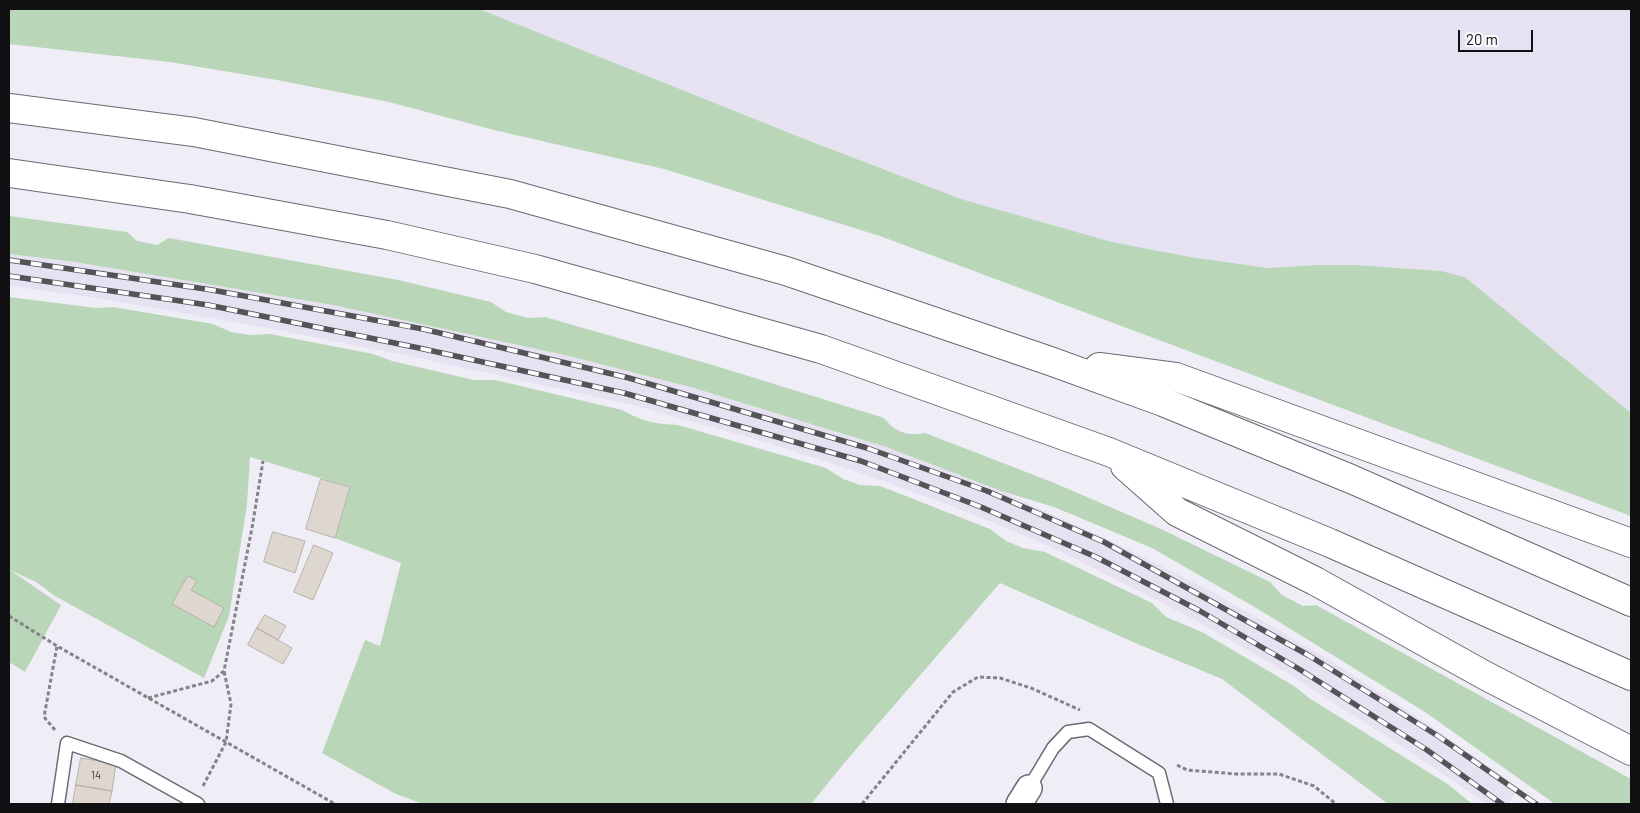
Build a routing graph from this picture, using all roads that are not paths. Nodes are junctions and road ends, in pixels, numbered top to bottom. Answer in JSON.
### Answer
{"nodes":[{"id":1,"x":9,"y":108,"type":"edge"},
{"id":2,"x":9,"y":173,"type":"edge"},
{"id":3,"x":1050,"y":361,"type":"junction"},
{"id":4,"x":1109,"y":452,"type":"junction"},
{"id":5,"x":1631,"y":543,"type":"edge"},
{"id":6,"x":1631,"y":602,"type":"edge"},
{"id":7,"x":1631,"y":676,"type":"edge"},
{"id":8,"x":1631,"y":751,"type":"edge"},
{"id":9,"x":1024,"y":796,"type":"edge"},
{"id":10,"x":196,"y":803,"type":"edge"},
{"id":11,"x":58,"y":804,"type":"edge"},
{"id":12,"x":1167,"y":804,"type":"edge"}],
"edges":[{"from":1,"to":3,"type":"highway"},
{"from":2,"to":4,"type":"highway"},
{"from":3,"to":5,"type":"highway"},
{"from":3,"to":6,"type":"highway"},
{"from":4,"to":7,"type":"highway"},
{"from":4,"to":8,"type":"highway"},
{"from":9,"to":12,"type":"lane"},
{"from":10,"to":11,"type":"lane"}]}
